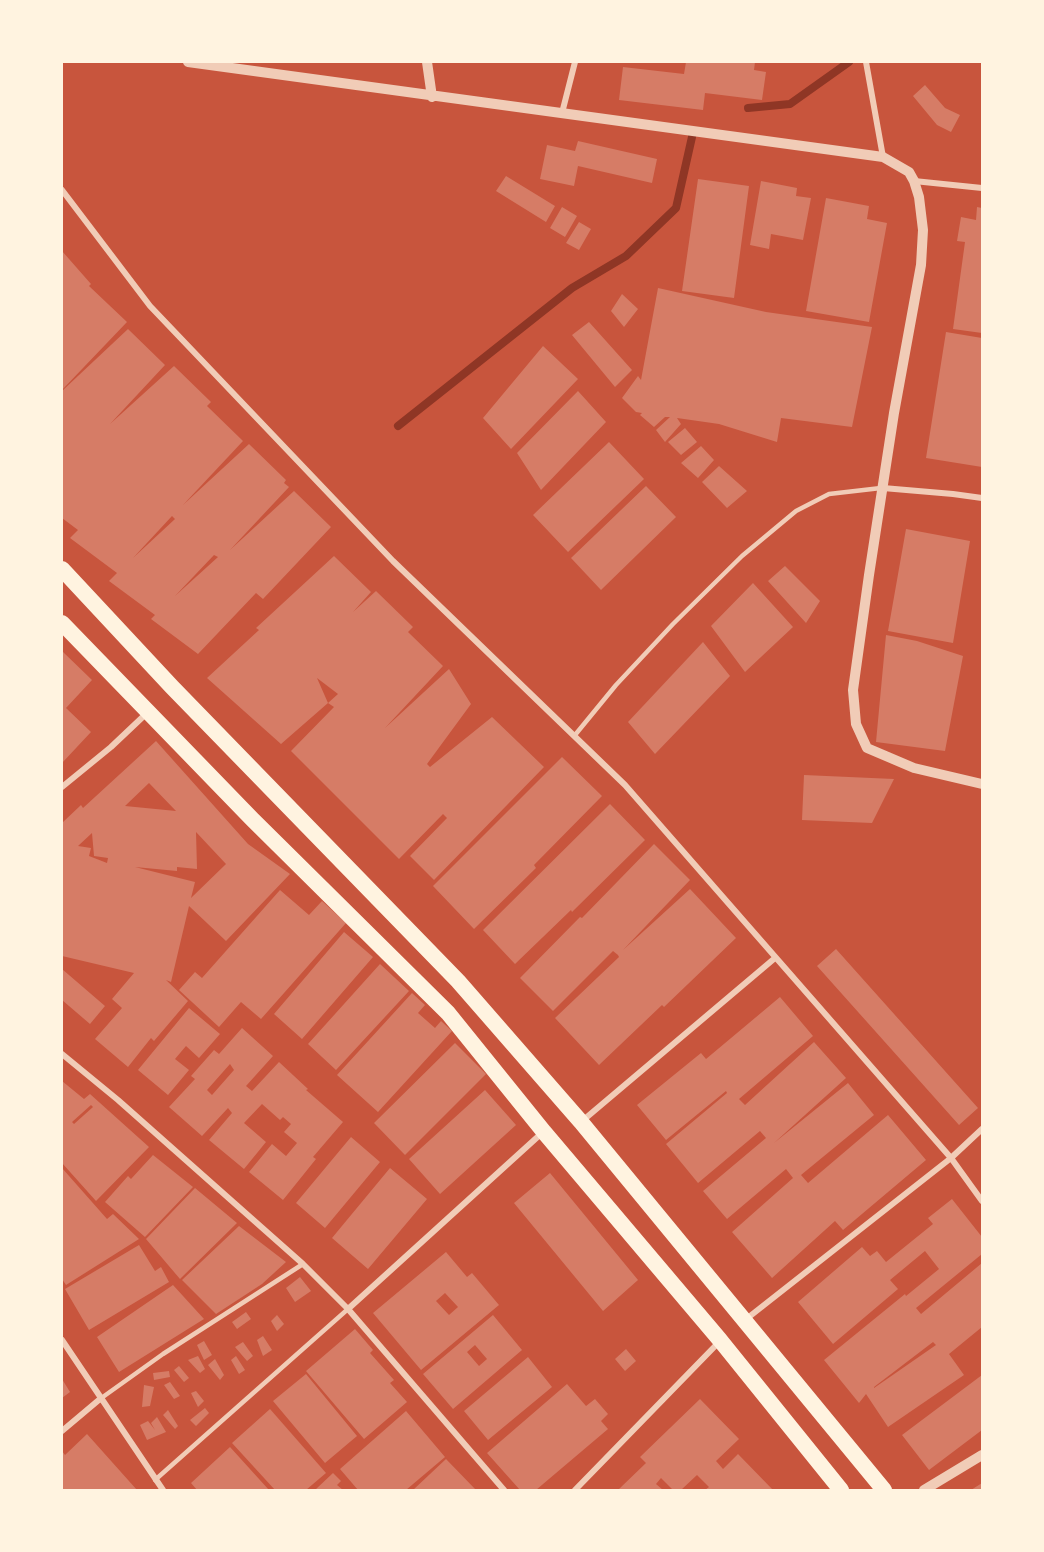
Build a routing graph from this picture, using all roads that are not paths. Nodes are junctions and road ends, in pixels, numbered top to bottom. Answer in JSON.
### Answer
{"nodes":[{"id":1,"x":188,"y":62,"type":"edge"},
{"id":2,"x":427,"y":62,"type":"edge"},
{"id":3,"x":575,"y":62,"type":"edge"},
{"id":4,"x":866,"y":62,"type":"edge"},
{"id":5,"x":432,"y":97,"type":"junction"},
{"id":6,"x":562,"y":113,"type":"junction"},
{"id":7,"x":883,"y":158,"type":"junction"},
{"id":8,"x":914,"y":181,"type":"junction"},
{"id":9,"x":982,"y":188,"type":"edge"},
{"id":10,"x":62,"y":189,"type":"edge"},
{"id":11,"x":883,"y":488,"type":"junction"},
{"id":12,"x":982,"y":498,"type":"edge"},
{"id":13,"x":62,"y":569,"type":"edge"},
{"id":14,"x":62,"y":623,"type":"edge"},
{"id":15,"x":148,"y":711,"type":"junction"},
{"id":16,"x":575,"y":735,"type":"junction"},
{"id":17,"x":982,"y":784,"type":"edge"},
{"id":18,"x":62,"y":787,"type":"edge"},
{"id":19,"x":775,"y":958,"type":"junction"},
{"id":20,"x":62,"y":1054,"type":"edge"},
{"id":21,"x":581,"y":1122,"type":"junction"},
{"id":22,"x":982,"y":1129,"type":"edge"},
{"id":23,"x":544,"y":1132,"type":"junction"},
{"id":24,"x":951,"y":1158,"type":"junction"},
{"id":25,"x":982,"y":1201,"type":"edge"},
{"id":26,"x":303,"y":1264,"type":"junction"},
{"id":27,"x":348,"y":1309,"type":"junction"},
{"id":28,"x":745,"y":1320,"type":"junction"},
{"id":29,"x":62,"y":1340,"type":"edge"},
{"id":30,"x":720,"y":1340,"type":"junction"},
{"id":31,"x":100,"y":1399,"type":"junction"},
{"id":32,"x":62,"y":1431,"type":"edge"},
{"id":33,"x":982,"y":1455,"type":"edge"},
{"id":34,"x":155,"y":1480,"type":"junction"},
{"id":35,"x":163,"y":1491,"type":"edge"},
{"id":36,"x":504,"y":1491,"type":"edge"},
{"id":37,"x":575,"y":1491,"type":"edge"},
{"id":38,"x":841,"y":1491,"type":"edge"},
{"id":39,"x":884,"y":1491,"type":"edge"},
{"id":40,"x":924,"y":1491,"type":"edge"}],
"edges":[{"from":1,"to":5,"type":"street"},
{"from":2,"to":5,"type":"street"},
{"from":3,"to":6,"type":"street"},
{"from":4,"to":7,"type":"street"},
{"from":5,"to":6,"type":"street"},
{"from":6,"to":7,"type":"street"},
{"from":7,"to":8,"type":"street"},
{"from":8,"to":9,"type":"street"},
{"from":8,"to":11,"type":"street"},
{"from":10,"to":16,"type":"street"},
{"from":11,"to":12,"type":"street"},
{"from":11,"to":16,"type":"lane"},
{"from":11,"to":17,"type":"street"},
{"from":13,"to":21,"type":"highway"},
{"from":14,"to":15,"type":"highway"},
{"from":15,"to":18,"type":"street"},
{"from":15,"to":23,"type":"highway"},
{"from":16,"to":19,"type":"street"},
{"from":19,"to":21,"type":"street"},
{"from":19,"to":24,"type":"street"},
{"from":20,"to":26,"type":"street"},
{"from":21,"to":28,"type":"highway"},
{"from":22,"to":24,"type":"street"},
{"from":23,"to":27,"type":"street"},
{"from":23,"to":30,"type":"highway"},
{"from":24,"to":25,"type":"street"},
{"from":24,"to":28,"type":"street"},
{"from":26,"to":27,"type":"street"},
{"from":26,"to":31,"type":"lane"},
{"from":27,"to":34,"type":"lane"},
{"from":27,"to":36,"type":"street"},
{"from":28,"to":39,"type":"highway"},
{"from":29,"to":31,"type":"street"},
{"from":30,"to":37,"type":"street"},
{"from":30,"to":38,"type":"highway"},
{"from":31,"to":32,"type":"street"},
{"from":31,"to":34,"type":"street"},
{"from":33,"to":40,"type":"street"},
{"from":34,"to":35,"type":"street"}]}
